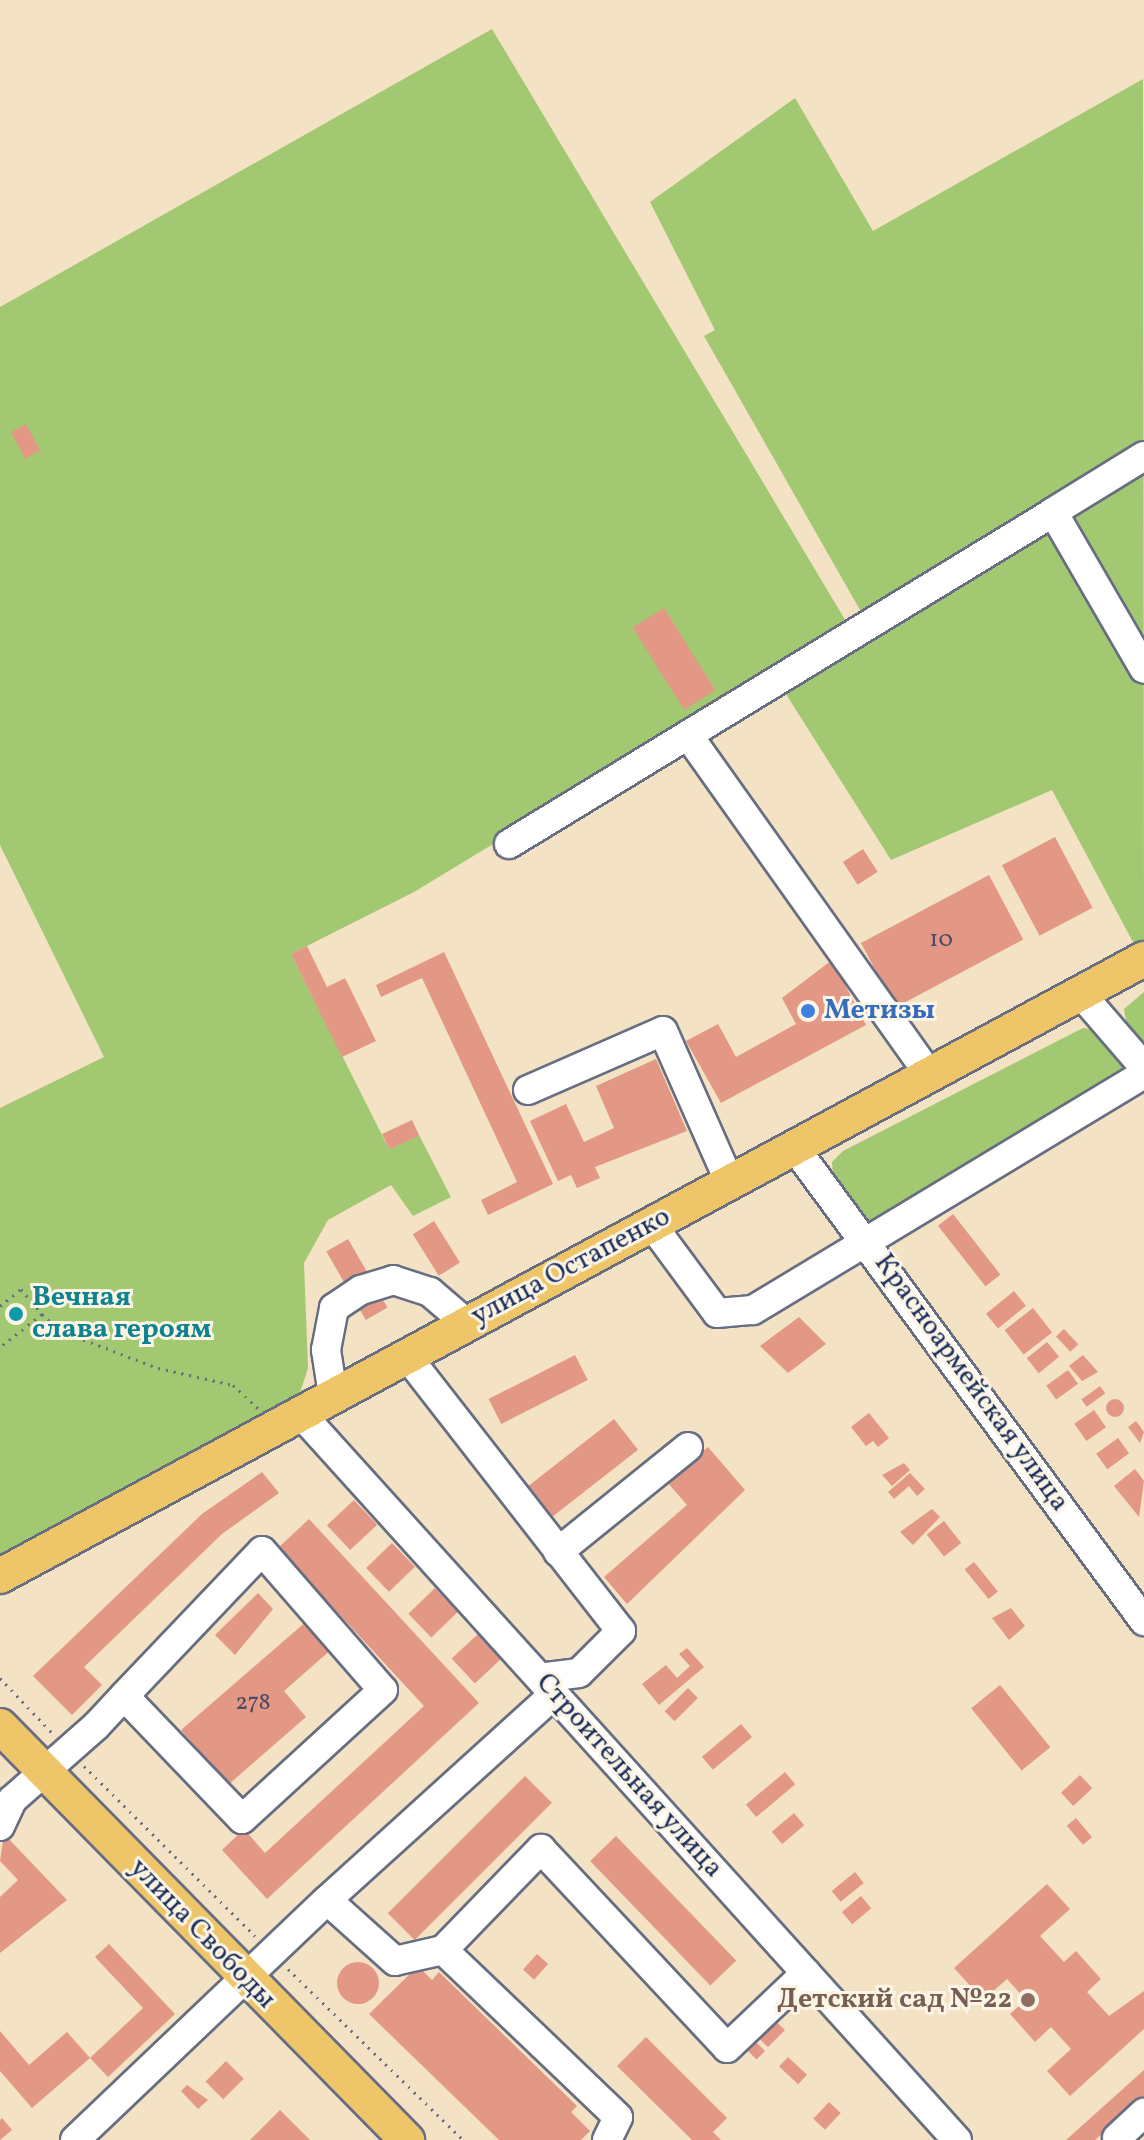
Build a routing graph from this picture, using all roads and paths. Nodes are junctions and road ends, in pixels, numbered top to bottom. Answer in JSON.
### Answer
{"nodes":[{"id":1,"x":1144,"y":456,"type":"edge"},
{"id":2,"x":1057,"y":510,"type":"junction"},
{"id":3,"x":1144,"y":669,"type":"edge"},
{"id":4,"x":688,"y":735,"type":"junction"},
{"id":5,"x":509,"y":844,"type":"dead end"},
{"id":6,"x":1144,"y":959,"type":"edge"},
{"id":7,"x":1081,"y":994,"type":"junction"},
{"id":8,"x":1144,"y":1067,"type":"edge"},
{"id":9,"x":1144,"y":1074,"type":"edge"},
{"id":10,"x":930,"y":1075,"type":"junction"},
{"id":11,"x":528,"y":1090,"type":"dead end"},
{"id":12,"x":795,"y":1148,"type":"junction"},
{"id":13,"x":730,"y":1183,"type":"junction"},
{"id":14,"x":652,"y":1225,"type":"junction"},
{"id":15,"x":863,"y":1237,"type":"junction"},
{"id":16,"x":0,"y":1306,"type":"edge"},
{"id":17,"x":42,"y":1314,"type":"junction"},
{"id":18,"x":465,"y":1322,"type":"junction"},
{"id":19,"x":0,"y":1347,"type":"edge"},
{"id":20,"x":406,"y":1355,"type":"junction"},
{"id":21,"x":333,"y":1395,"type":"junction"},
{"id":22,"x":289,"y":1419,"type":"junction"},
{"id":23,"x":688,"y":1447,"type":"dead end"},
{"id":24,"x":558,"y":1552,"type":"junction"},
{"id":25,"x":0,"y":1576,"type":"edge"},
{"id":26,"x":1144,"y":1621,"type":"edge"},
{"id":27,"x":0,"y":1678,"type":"edge"},
{"id":28,"x":547,"y":1686,"type":"junction"},
{"id":29,"x":124,"y":1696,"type":"junction"},
{"id":30,"x":0,"y":1726,"type":"edge"},
{"id":31,"x":55,"y":1760,"type":"junction"},
{"id":32,"x":0,"y":1826,"type":"edge"},
{"id":33,"x":327,"y":1900,"type":"junction"},
{"id":34,"x":443,"y":1950,"type":"junction"},
{"id":35,"x":272,"y":1953,"type":"junction"},
{"id":36,"x":806,"y":1973,"type":"junction"},
{"id":37,"x":247,"y":1981,"type":"junction"},
{"id":38,"x":1144,"y":2113,"type":"edge"},
{"id":39,"x":1117,"y":2139,"type":"edge"},
{"id":40,"x":75,"y":2140,"type":"edge"},
{"id":41,"x":407,"y":2140,"type":"edge"},
{"id":42,"x":463,"y":2140,"type":"edge"},
{"id":43,"x":607,"y":2140,"type":"edge"},
{"id":44,"x":957,"y":2140,"type":"edge"}],
"edges":[{"from":1,"to":2,"type":"street"},
{"from":2,"to":3,"type":"street"},
{"from":2,"to":4,"type":"street"},
{"from":4,"to":5,"type":"street"},
{"from":4,"to":10,"type":"street"},
{"from":6,"to":7,"type":"main road","name":"улица Остапенко"},
{"from":7,"to":8,"type":"street"},
{"from":7,"to":10,"type":"main road","name":"улица Остапенко"},
{"from":9,"to":15,"type":"street"},
{"from":10,"to":12,"type":"main road","name":"улица Остапенко"},
{"from":11,"to":13,"type":"street"},
{"from":12,"to":13,"type":"main road","name":"улица Остапенко"},
{"from":12,"to":15,"type":"street","name":"Красноармейская улица"},
{"from":13,"to":14,"type":"main road","name":"улица Остапенко"},
{"from":14,"to":15,"type":"street"},
{"from":14,"to":18,"type":"main road","name":"улица Остапенко"},
{"from":15,"to":26,"type":"street","name":"Красноармейская улица"},
{"from":16,"to":17,"type":"path"},
{"from":17,"to":19,"type":"path"},
{"from":17,"to":22,"type":"path"},
{"from":18,"to":20,"type":"main road","name":"улица Остапенко"},
{"from":18,"to":21,"type":"street"},
{"from":20,"to":21,"type":"main road","name":"улица Остапенко"},
{"from":20,"to":24,"type":"street"},
{"from":21,"to":22,"type":"main road","name":"улица Остапенко"},
{"from":22,"to":25,"type":"main road","name":"улица Остапенко"},
{"from":22,"to":28,"type":"street","name":"Строительная улица"},
{"from":23,"to":24,"type":"street"},
{"from":24,"to":28,"type":"street"},
{"from":27,"to":31,"type":"path"},
{"from":28,"to":33,"type":"street"},
{"from":28,"to":36,"type":"street","name":"Строительная улица"},
{"from":29,"to":29,"type":"street"},
{"from":29,"to":31,"type":"street"},
{"from":30,"to":31,"type":"main road","name":"улица Свободы"},
{"from":31,"to":32,"type":"street"},
{"from":31,"to":35,"type":"path"},
{"from":31,"to":37,"type":"main road","name":"улица Свободы"},
{"from":33,"to":34,"type":"street"},
{"from":33,"to":35,"type":"street"},
{"from":34,"to":36,"type":"street"},
{"from":34,"to":43,"type":"street"},
{"from":35,"to":37,"type":"street"},
{"from":35,"to":42,"type":"path"},
{"from":36,"to":44,"type":"street","name":"Строительная улица"},
{"from":37,"to":40,"type":"street"},
{"from":37,"to":41,"type":"main road","name":"улица Свободы"},
{"from":38,"to":39,"type":"street"}]}
